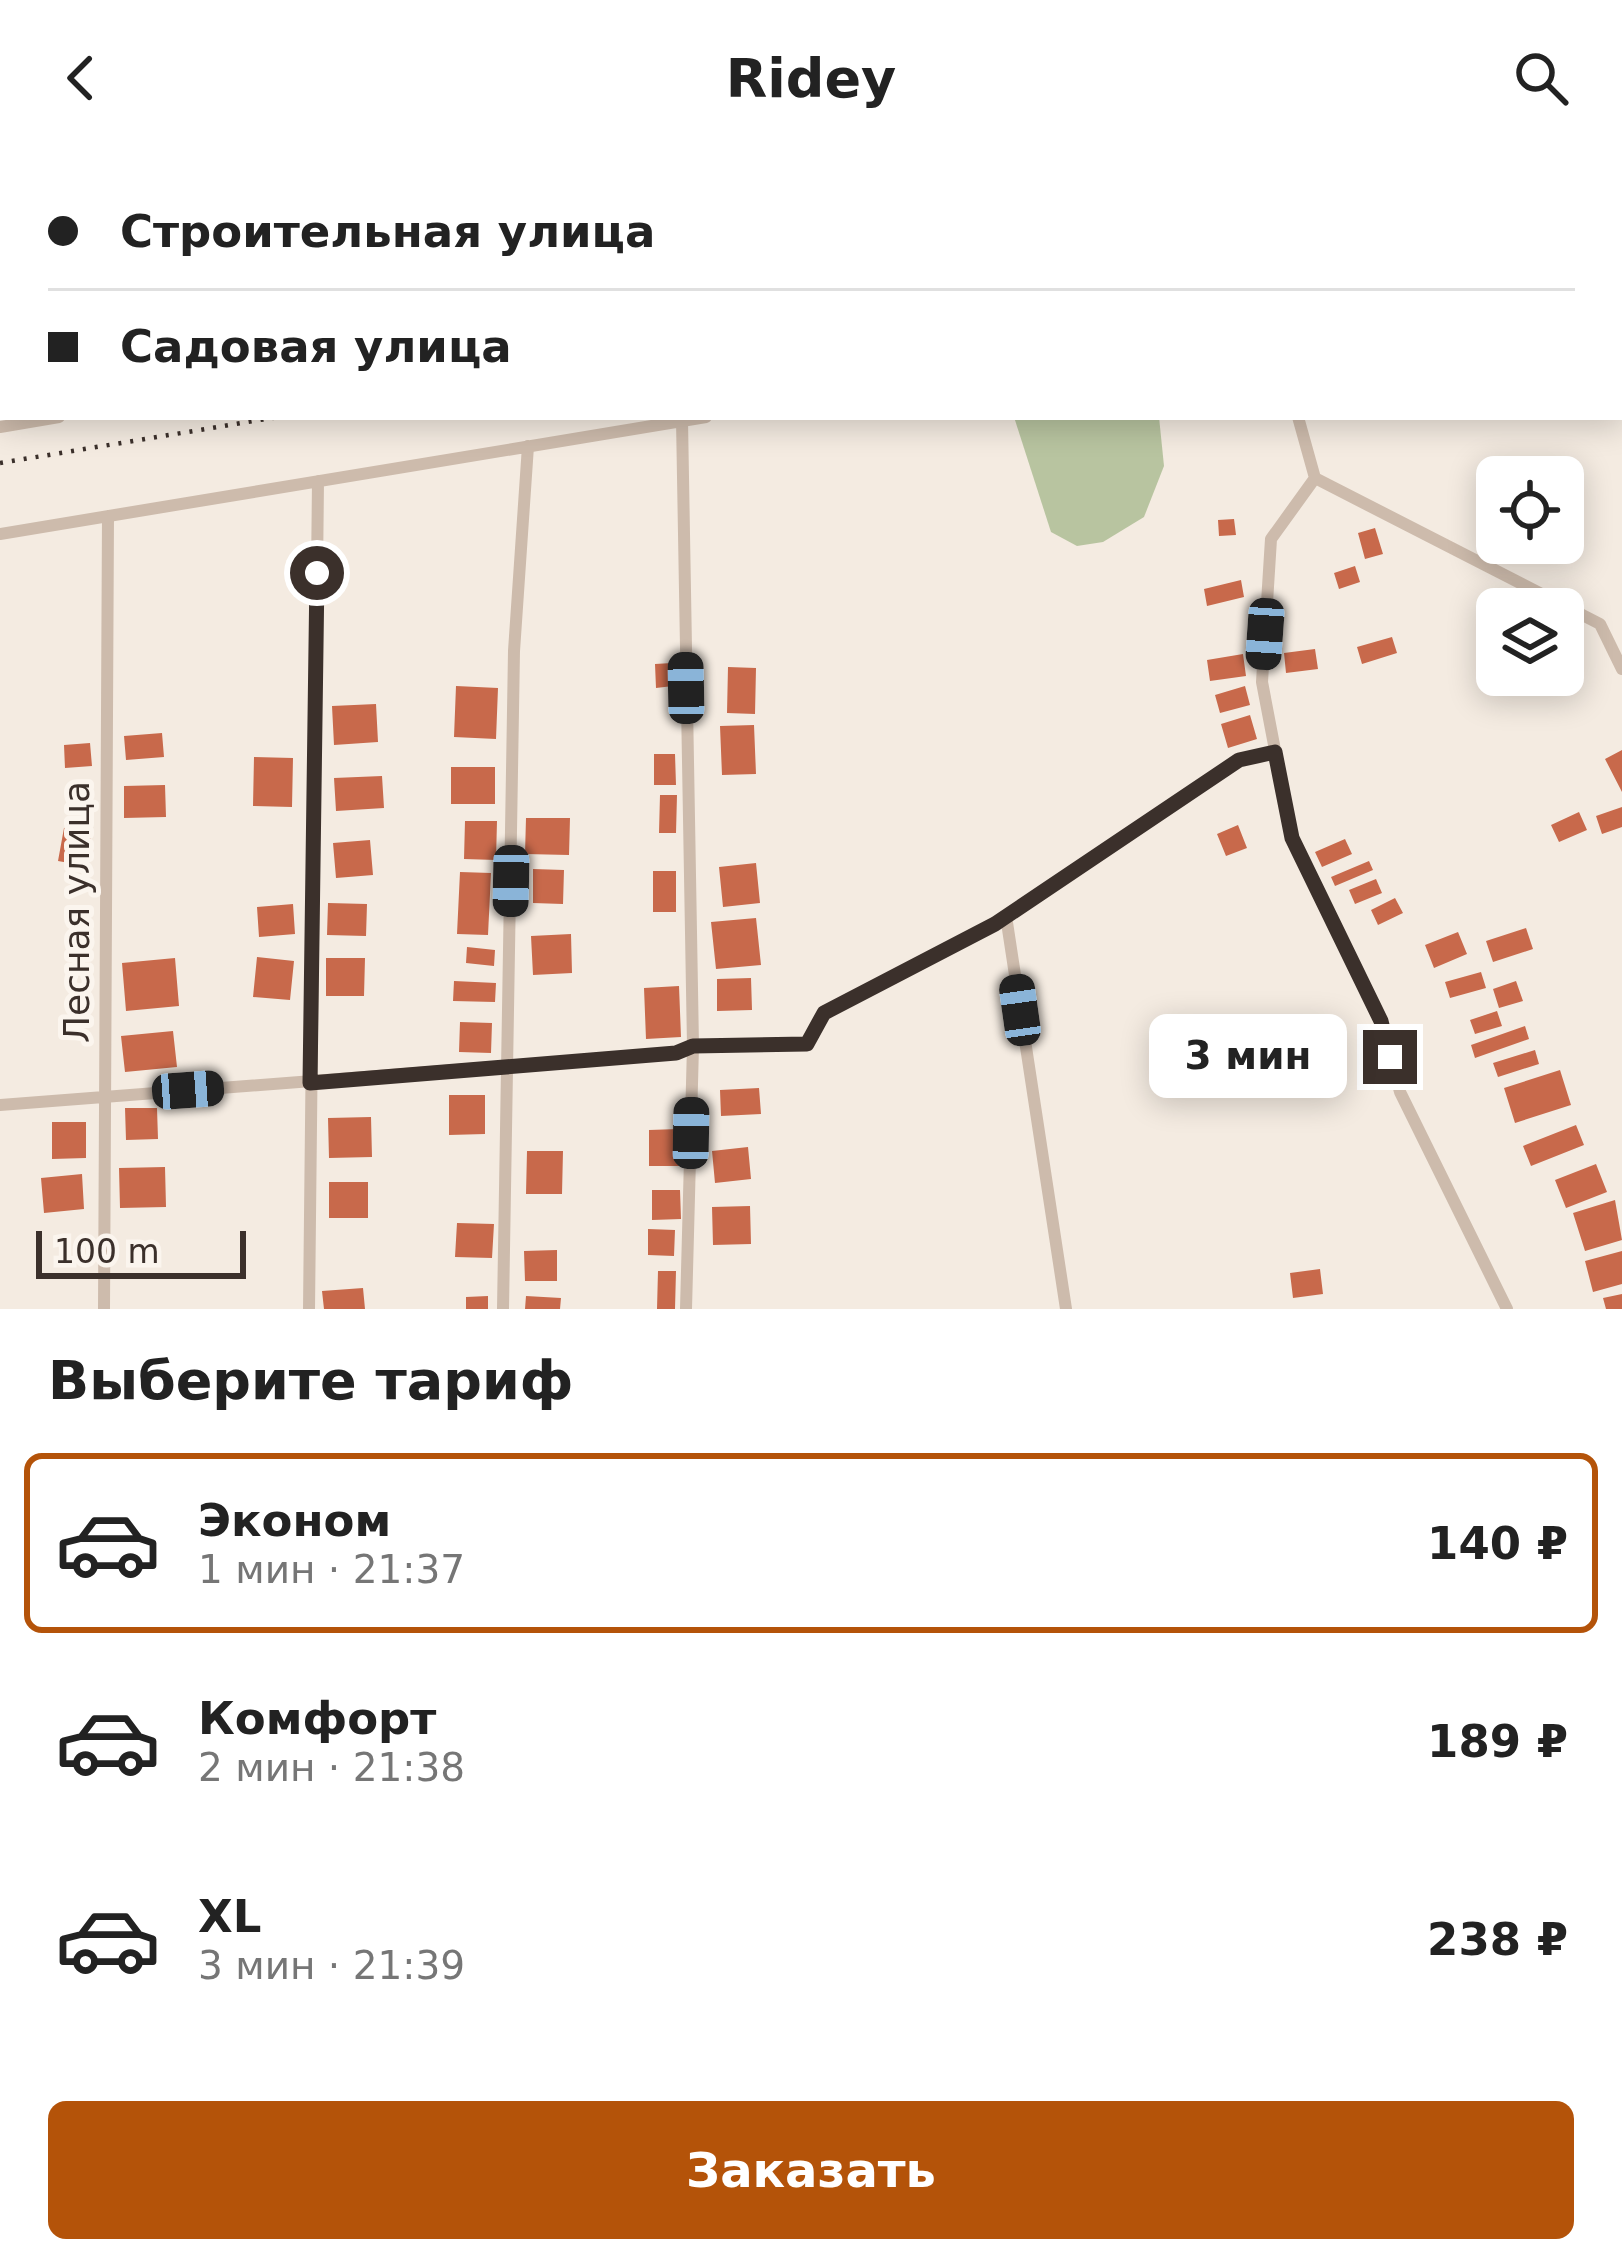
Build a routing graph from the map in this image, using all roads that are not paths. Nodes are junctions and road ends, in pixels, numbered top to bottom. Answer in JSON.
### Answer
{"nodes":[{"id":1,"x":41,"y":420,"type":"edge"},
{"id":2,"x":682,"y":420,"type":"joint"},
{"id":3,"x":1299,"y":420,"type":"edge"},
{"id":4,"x":0,"y":427,"type":"edge"},
{"id":5,"x":528,"y":446,"type":"junction"},
{"id":6,"x":1315,"y":478,"type":"junction"},
{"id":7,"x":319,"y":481,"type":"junction"},
{"id":8,"x":107,"y":516,"type":"junction"},
{"id":9,"x":0,"y":534,"type":"edge"},
{"id":10,"x":1622,"y":669,"type":"edge"},
{"id":11,"x":1275,"y":752,"type":"junction"},
{"id":12,"x":1006,"y":916,"type":"junction"},
{"id":13,"x":693,"y":1046,"type":"junction"},
{"id":14,"x":509,"y":1066,"type":"junction"},
{"id":15,"x":310,"y":1083,"type":"junction"},
{"id":16,"x":106,"y":1096,"type":"junction"},
{"id":17,"x":0,"y":1106,"type":"edge"},
{"id":18,"x":104,"y":1309,"type":"edge"},
{"id":19,"x":309,"y":1309,"type":"edge"},
{"id":20,"x":503,"y":1309,"type":"edge"},
{"id":21,"x":686,"y":1309,"type":"edge"},
{"id":22,"x":1066,"y":1309,"type":"edge"},
{"id":23,"x":1508,"y":1309,"type":"edge"}],
"edges":[{"from":1,"to":4,"type":"street"},
{"from":2,"to":5,"type":"street"},
{"from":2,"to":13,"type":"street"},
{"from":3,"to":6,"type":"street"},
{"from":5,"to":7,"type":"street"},
{"from":5,"to":14,"type":"street"},
{"from":6,"to":10,"type":"street"},
{"from":6,"to":11,"type":"street"},
{"from":7,"to":8,"type":"street"},
{"from":7,"to":15,"type":"street"},
{"from":8,"to":9,"type":"street"},
{"from":8,"to":16,"type":"street","name":"Лесная улица"},
{"from":11,"to":12,"type":"street"},
{"from":11,"to":23,"type":"street"},
{"from":12,"to":13,"type":"street"},
{"from":12,"to":22,"type":"street"},
{"from":13,"to":14,"type":"street"},
{"from":13,"to":21,"type":"street"},
{"from":14,"to":15,"type":"street"},
{"from":14,"to":20,"type":"street"},
{"from":15,"to":16,"type":"street"},
{"from":15,"to":19,"type":"street"},
{"from":16,"to":17,"type":"street"},
{"from":16,"to":18,"type":"street","name":"Лесная улица"}]}
